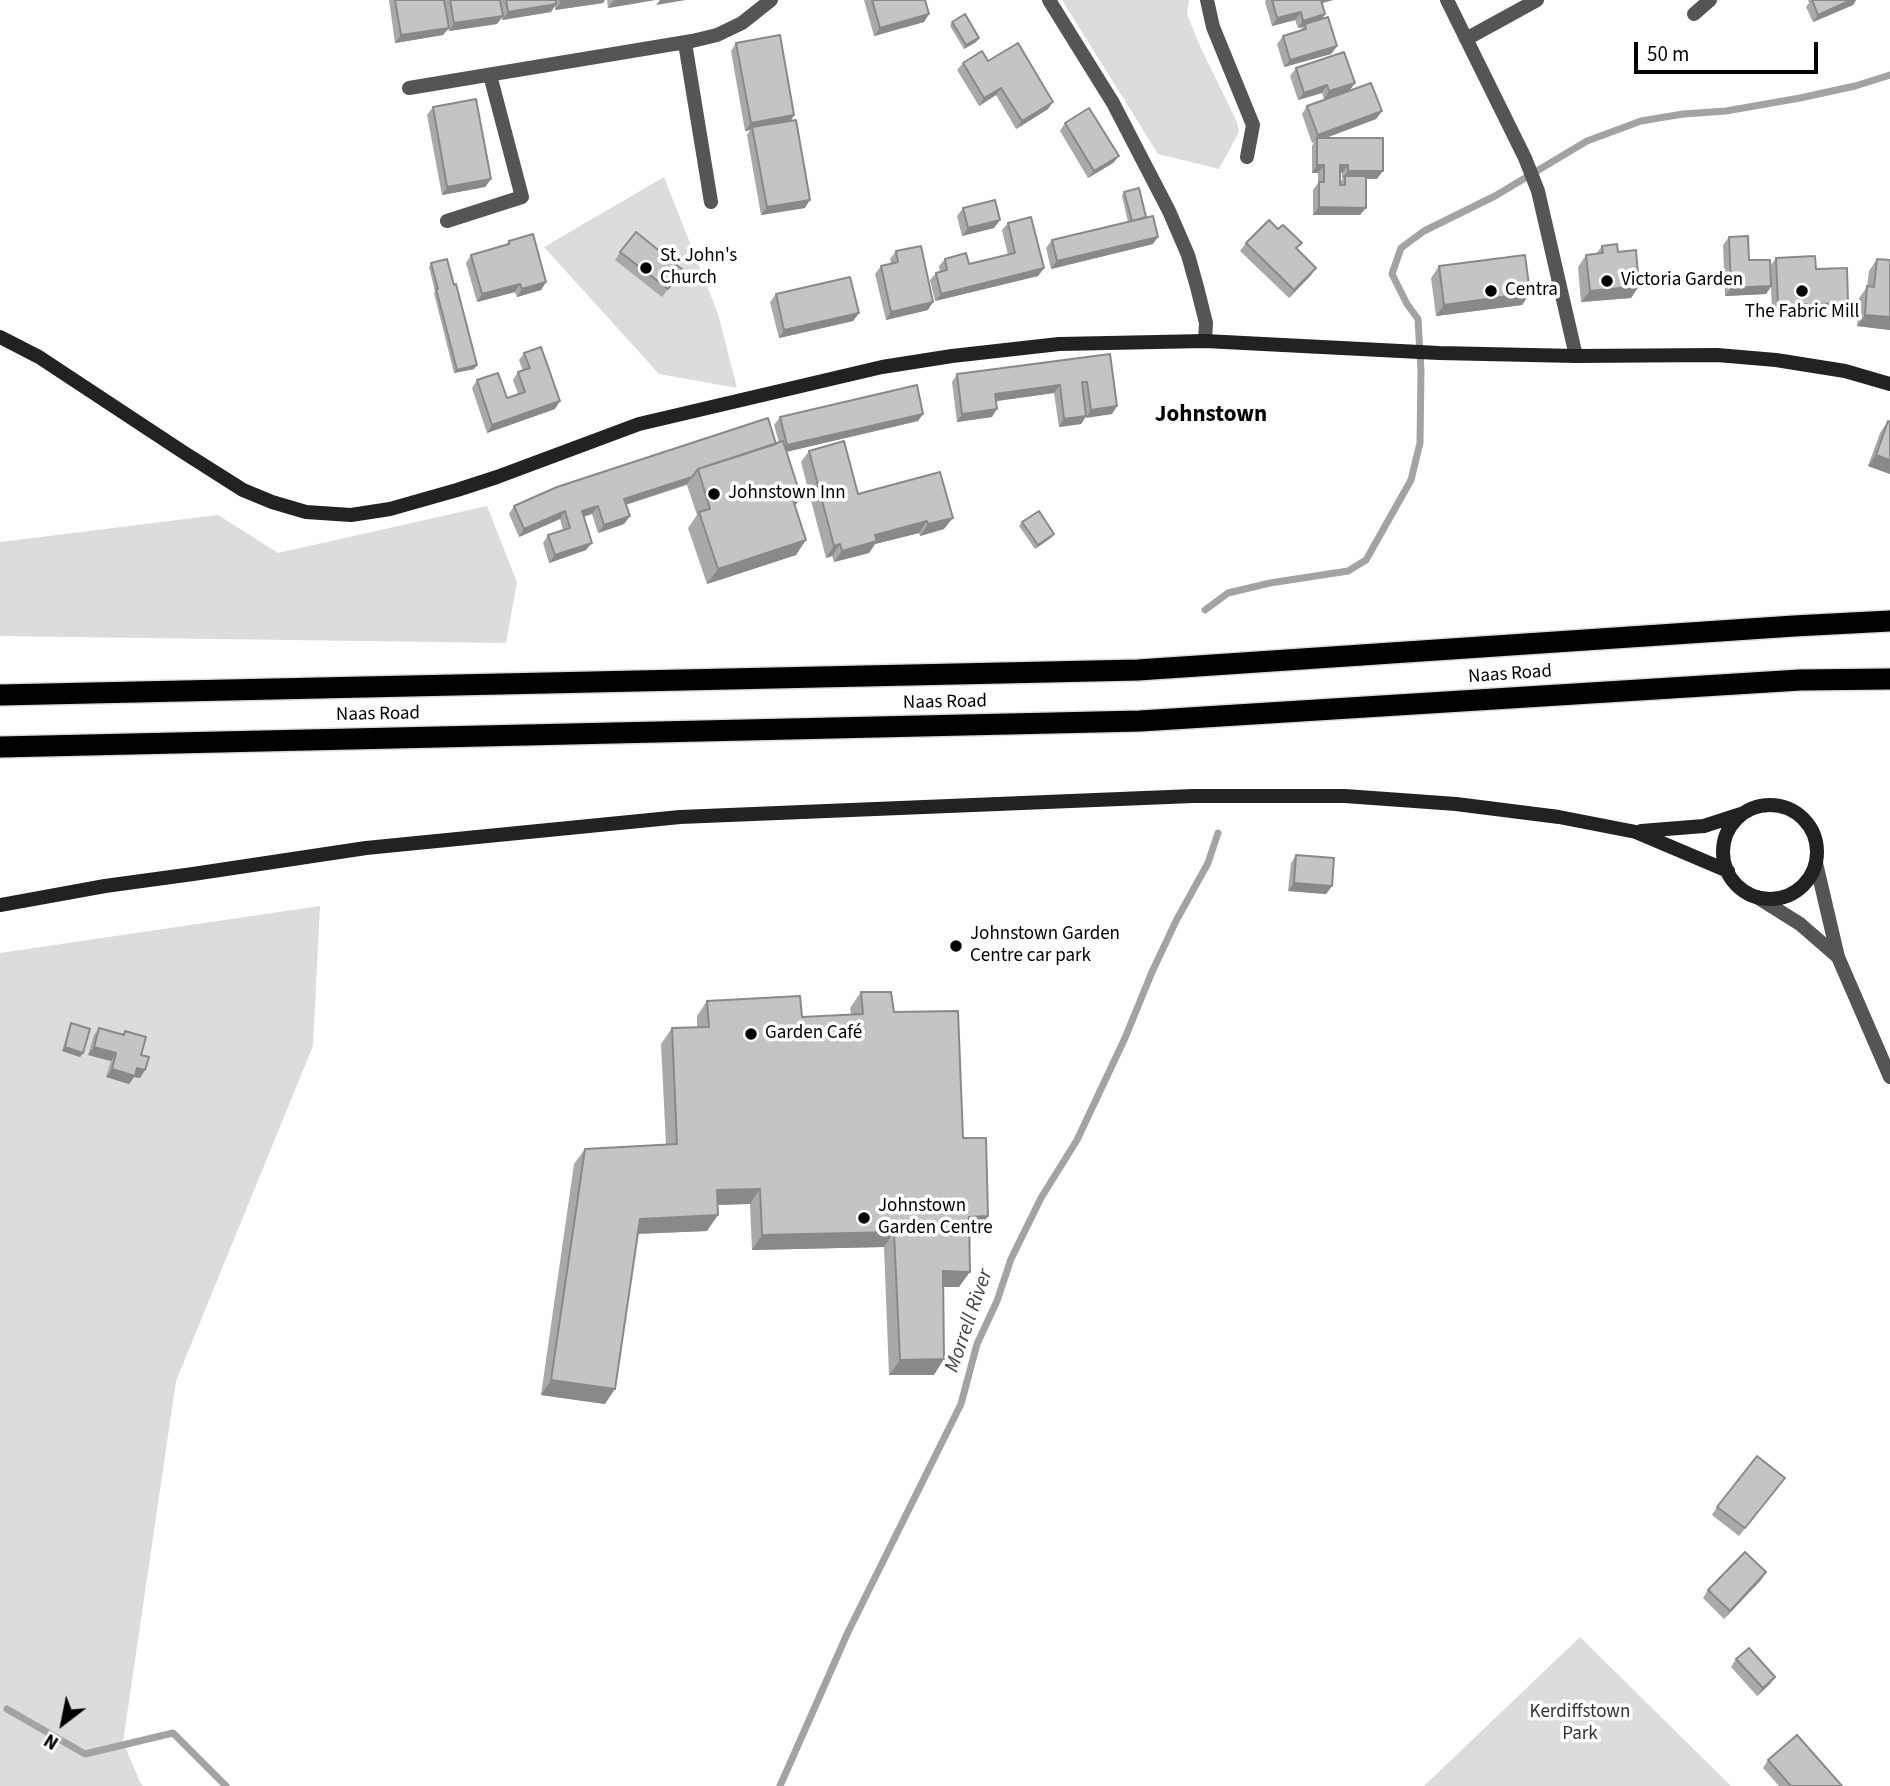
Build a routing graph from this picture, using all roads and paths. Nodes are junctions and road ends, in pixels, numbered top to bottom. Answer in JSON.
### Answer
{"nodes":[{"id":1,"x":771,"y":0,"type":"edge"},
{"id":2,"x":1049,"y":0,"type":"edge"},
{"id":3,"x":1208,"y":0,"type":"edge"},
{"id":4,"x":1447,"y":0,"type":"edge"},
{"id":5,"x":1537,"y":0,"type":"edge"},
{"id":6,"x":1710,"y":0,"type":"edge"},
{"id":7,"x":1694,"y":13,"type":"dead end"},
{"id":8,"x":1466,"y":39,"type":"junction"},
{"id":9,"x":685,"y":43,"type":"junction"},
{"id":10,"x":490,"y":75,"type":"junction"},
{"id":11,"x":409,"y":88,"type":"dead end"},
{"id":12,"x":1247,"y":157,"type":"dead end"},
{"id":13,"x":711,"y":202,"type":"dead end"},
{"id":14,"x":447,"y":221,"type":"dead end"},
{"id":15,"x":0,"y":337,"type":"edge"},
{"id":16,"x":1205,"y":341,"type":"junction"},
{"id":17,"x":1576,"y":356,"type":"junction"},
{"id":18,"x":1890,"y":384,"type":"edge"},
{"id":19,"x":1890,"y":621,"type":"edge"},
{"id":20,"x":1794,"y":626,"type":"junction"},
{"id":21,"x":1890,"y":628,"type":"edge"},
{"id":22,"x":1890,"y":680,"type":"edge"},
{"id":23,"x":0,"y":695,"type":"edge"},
{"id":24,"x":0,"y":747,"type":"edge"},
{"id":25,"x":1744,"y":813,"type":"junction"},
{"id":26,"x":1636,"y":832,"type":"junction"},
{"id":27,"x":1816,"y":863,"type":"junction"},
{"id":28,"x":1727,"y":871,"type":"junction"},
{"id":29,"x":1757,"y":897,"type":"junction"},
{"id":30,"x":0,"y":905,"type":"edge"},
{"id":31,"x":1838,"y":957,"type":"junction"},
{"id":32,"x":1890,"y":1077,"type":"edge"}],
"edges":[{"from":1,"to":9,"type":"street"},
{"from":2,"to":16,"type":"street"},
{"from":3,"to":12,"type":"street"},
{"from":4,"to":8,"type":"street"},
{"from":5,"to":8,"type":"street"},
{"from":6,"to":7,"type":"street"},
{"from":8,"to":17,"type":"street"},
{"from":9,"to":10,"type":"street"},
{"from":9,"to":13,"type":"street"},
{"from":10,"to":11,"type":"street"},
{"from":10,"to":14,"type":"street"},
{"from":15,"to":16,"type":"street"},
{"from":16,"to":17,"type":"street"},
{"from":17,"to":18,"type":"street"},
{"from":19,"to":20,"type":"highway"},
{"from":20,"to":21,"type":"highway"},
{"from":20,"to":23,"type":"highway","name":"Naas Road"},
{"from":22,"to":24,"type":"highway","name":"Naas Road"},
{"from":25,"to":26,"type":"street"},
{"from":25,"to":27,"type":"street"},
{"from":25,"to":28,"type":"street"},
{"from":26,"to":28,"type":"street"},
{"from":26,"to":30,"type":"street"},
{"from":27,"to":29,"type":"street"},
{"from":27,"to":31,"type":"street"},
{"from":28,"to":29,"type":"street"},
{"from":29,"to":31,"type":"street"},
{"from":31,"to":32,"type":"street"}]}
